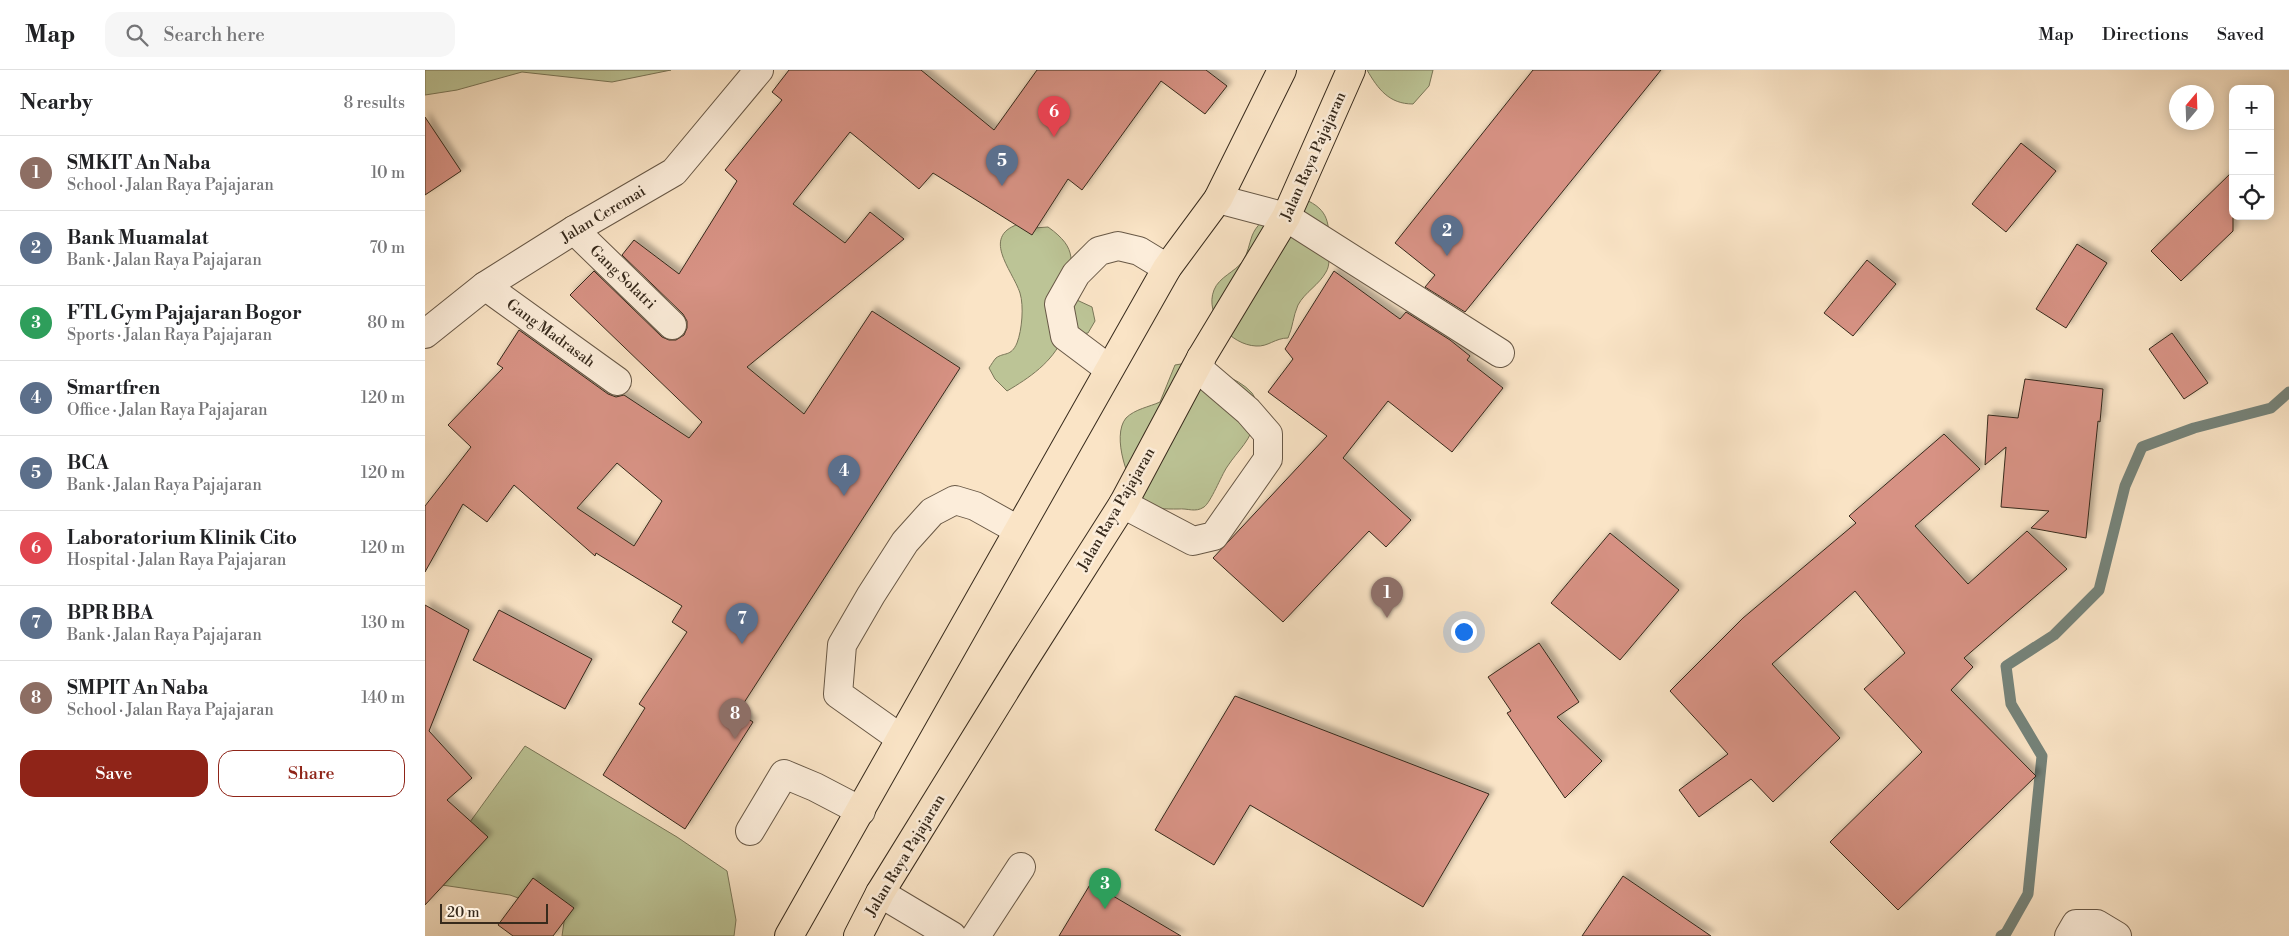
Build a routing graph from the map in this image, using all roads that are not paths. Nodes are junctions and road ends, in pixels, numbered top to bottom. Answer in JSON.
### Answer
{"nodes":[{"id":1,"x":759,"y":70,"type":"edge"},
{"id":2,"x":1282,"y":70,"type":"edge"},
{"id":3,"x":1351,"y":70,"type":"edge"},
{"id":4,"x":1218,"y":199,"type":"junction"},
{"id":5,"x":1286,"y":217,"type":"junction"},
{"id":6,"x":574,"y":230,"type":"junction"},
{"id":7,"x":1167,"y":268,"type":"junction"},
{"id":8,"x":485,"y":286,"type":"junction"},
{"id":9,"x":672,"y":325,"type":"dead end"},
{"id":10,"x":425,"y":334,"type":"edge"},
{"id":11,"x":1501,"y":353,"type":"dead end"},
{"id":12,"x":1201,"y":358,"type":"junction"},
{"id":13,"x":1109,"y":369,"type":"junction"},
{"id":14,"x":617,"y":381,"type":"dead end"},
{"id":15,"x":1123,"y":504,"type":"junction"},
{"id":16,"x":1018,"y":530,"type":"junction"},
{"id":17,"x":900,"y":738,"type":"junction"},
{"id":18,"x":861,"y":811,"type":"junction"},
{"id":19,"x":750,"y":830,"type":"dead end"},
{"id":20,"x":1021,"y":867,"type":"dead end"},
{"id":21,"x":880,"y":893,"type":"junction"},
{"id":22,"x":2072,"y":930,"type":"edge"},
{"id":23,"x":789,"y":936,"type":"edge"},
{"id":24,"x":858,"y":936,"type":"edge"},
{"id":25,"x":952,"y":936,"type":"edge"},
{"id":26,"x":976,"y":936,"type":"edge"},
{"id":27,"x":2117,"y":936,"type":"edge"}],
"edges":[{"from":1,"to":6,"type":"street","name":"Jalan Ceremai"},
{"from":2,"to":4,"type":"highway"},
{"from":3,"to":5,"type":"highway","name":"Jalan Raya Pajajaran"},
{"from":4,"to":5,"type":"street"},
{"from":4,"to":7,"type":"highway"},
{"from":5,"to":11,"type":"street"},
{"from":5,"to":12,"type":"highway","name":"Jalan Raya Pajajaran"},
{"from":6,"to":8,"type":"street","name":"Jalan Ceremai"},
{"from":6,"to":9,"type":"street","name":"Gang Solatri"},
{"from":7,"to":13,"type":"highway"},
{"from":7,"to":13,"type":"street"},
{"from":8,"to":10,"type":"street","name":"Jalan Ceremai"},
{"from":8,"to":14,"type":"street","name":"Gang Madrasah"},
{"from":12,"to":15,"type":"highway","name":"Jalan Raya Pajajaran"},
{"from":12,"to":15,"type":"street"},
{"from":13,"to":16,"type":"highway"},
{"from":15,"to":21,"type":"highway","name":"Jalan Raya Pajajaran"},
{"from":16,"to":17,"type":"highway"},
{"from":16,"to":17,"type":"street"},
{"from":17,"to":18,"type":"highway"},
{"from":18,"to":19,"type":"street"},
{"from":18,"to":23,"type":"highway"},
{"from":20,"to":26,"type":"street"},
{"from":21,"to":24,"type":"highway","name":"Jalan Raya Pajajaran"},
{"from":21,"to":25,"type":"street"},
{"from":22,"to":27,"type":"street"}]}
